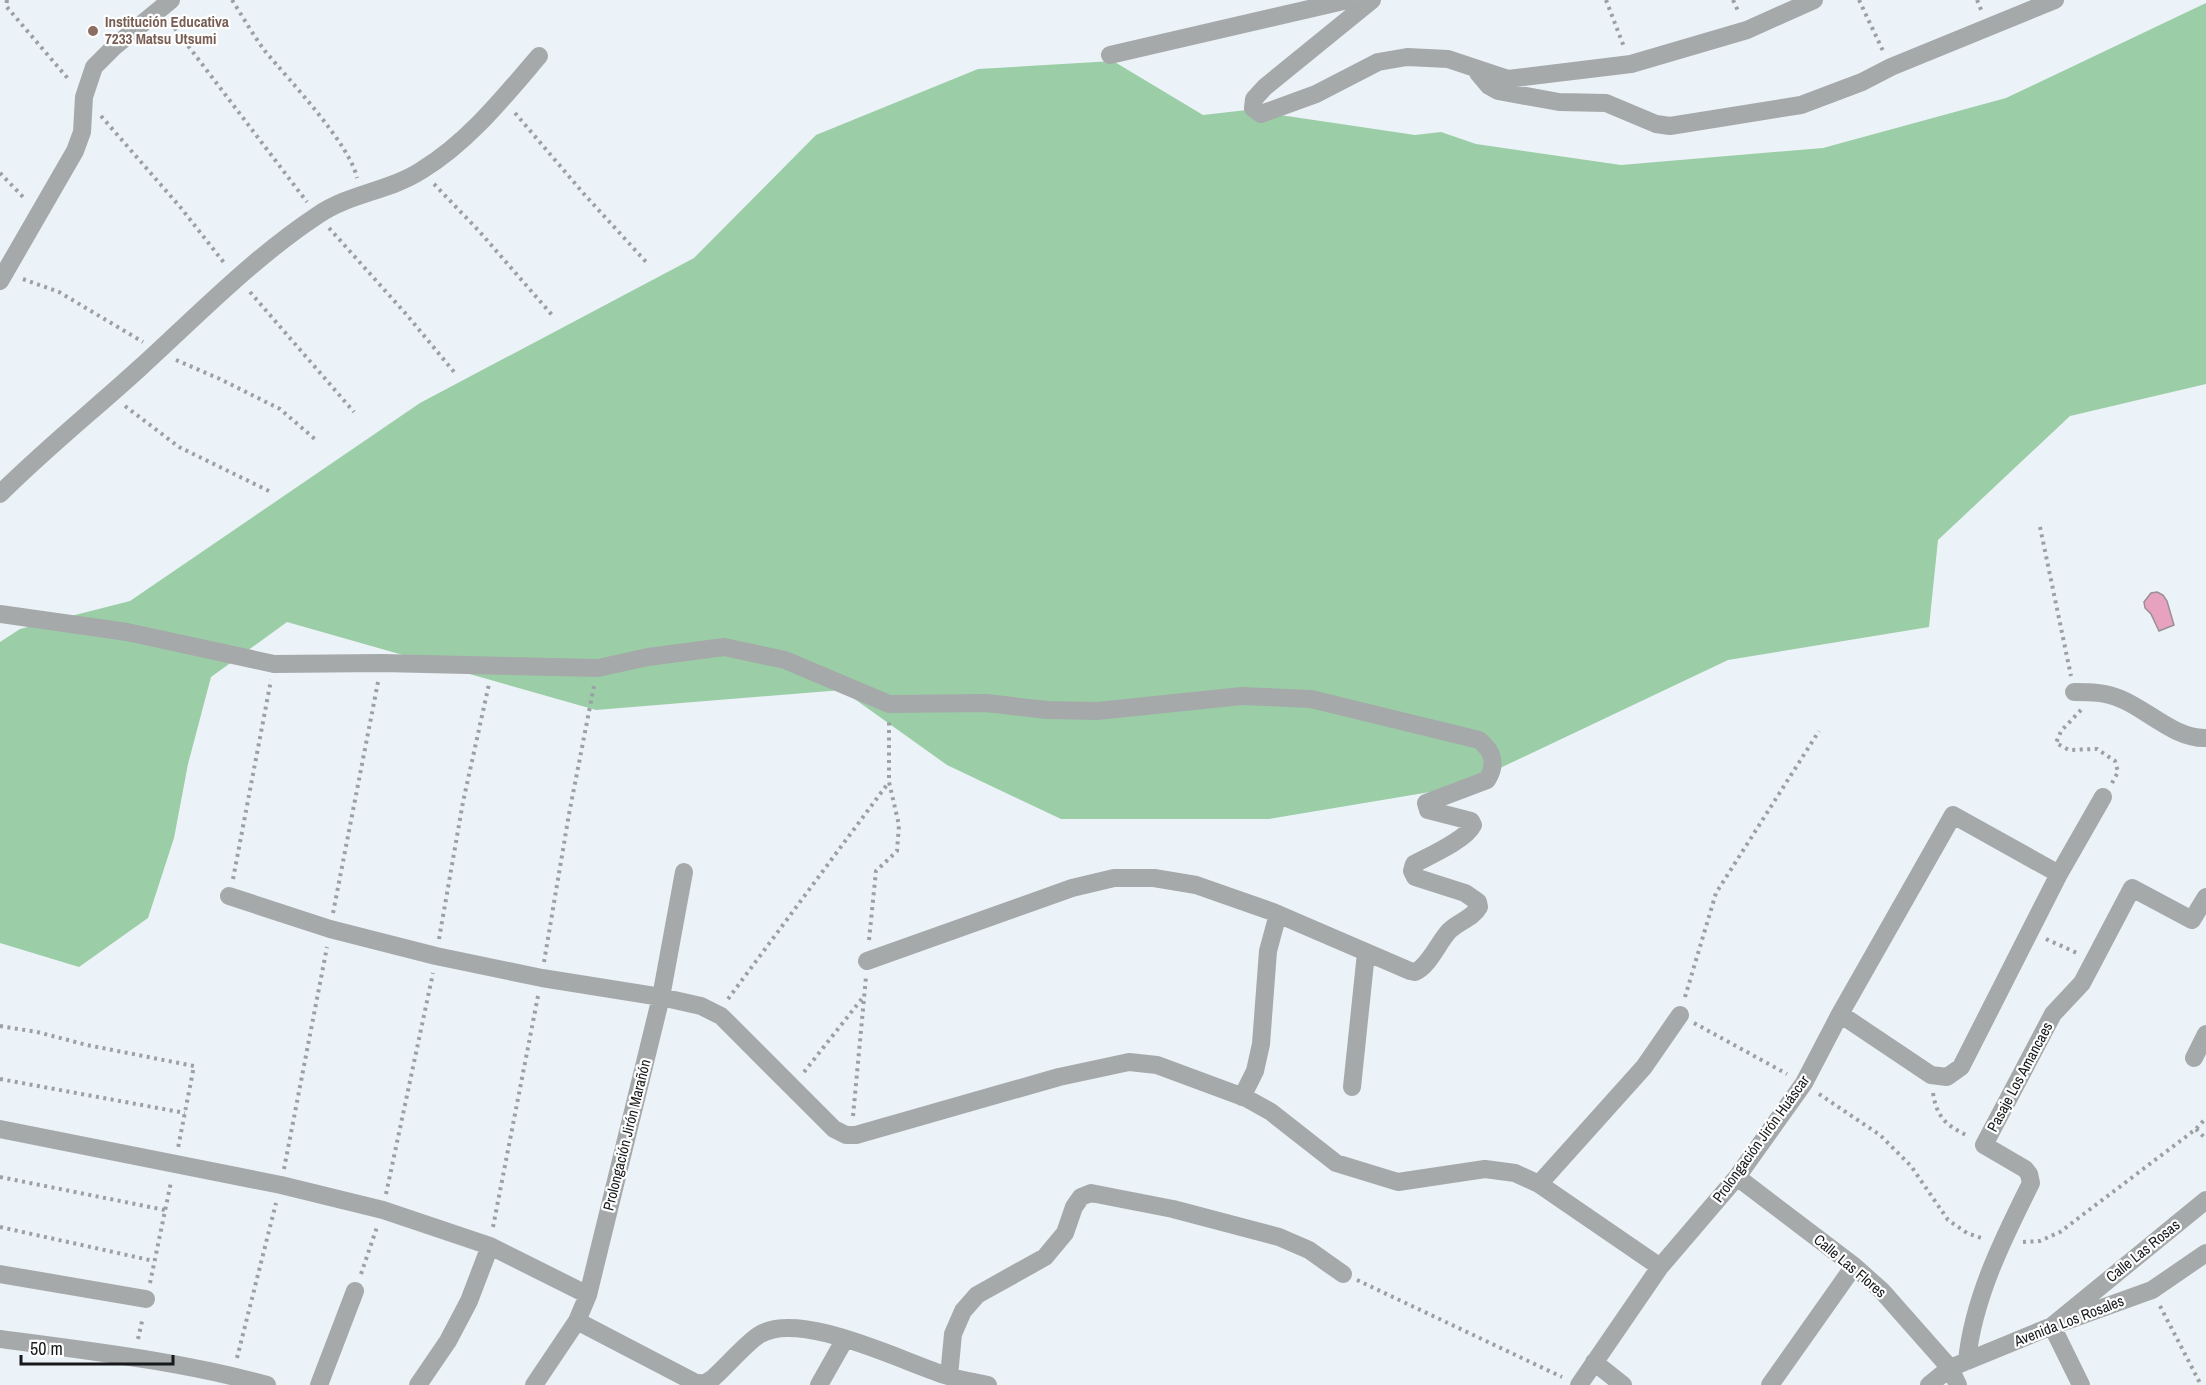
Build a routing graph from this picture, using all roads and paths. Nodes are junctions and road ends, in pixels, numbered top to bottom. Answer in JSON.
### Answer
{"nodes":[{"id":1,"x":7,"y":0,"type":"edge"},
{"id":2,"x":232,"y":0,"type":"edge"},
{"id":3,"x":1348,"y":0,"type":"edge"},
{"id":4,"x":1372,"y":0,"type":"edge"},
{"id":5,"x":1606,"y":0,"type":"edge"},
{"id":6,"x":1814,"y":0,"type":"edge"},
{"id":7,"x":1858,"y":0,"type":"edge"},
{"id":8,"x":2055,"y":0,"type":"edge"},
{"id":9,"x":166,"y":5,"type":"edge"},
{"id":10,"x":1110,"y":55,"type":"dead end"},
{"id":11,"x":539,"y":56,"type":"dead end"},
{"id":12,"x":1631,"y":64,"type":"junction"},
{"id":13,"x":1473,"y":66,"type":"junction"},
{"id":14,"x":1891,"y":67,"type":"junction"},
{"id":15,"x":84,"y":97,"type":"junction"},
{"id":16,"x":503,"y":99,"type":"junction"},
{"id":17,"x":422,"y":171,"type":"junction"},
{"id":18,"x":0,"y":173,"type":"edge"},
{"id":19,"x":359,"y":194,"type":"junction"},
{"id":20,"x":39,"y":213,"type":"junction"},
{"id":21,"x":318,"y":215,"type":"junction"},
{"id":22,"x":648,"y":262,"type":"dead end"},
{"id":23,"x":237,"y":278,"type":"junction"},
{"id":24,"x":0,"y":281,"type":"edge"},
{"id":25,"x":552,"y":315,"type":"dead end"},
{"id":26,"x":454,"y":373,"type":"dead end"},
{"id":27,"x":110,"y":394,"type":"junction"},
{"id":28,"x":354,"y":412,"type":"dead end"},
{"id":29,"x":271,"y":492,"type":"dead end"},
{"id":30,"x":0,"y":494,"type":"edge"},
{"id":31,"x":2040,"y":527,"type":"dead end"},
{"id":32,"x":0,"y":615,"type":"edge"},
{"id":33,"x":382,"y":663,"type":"junction"},
{"id":34,"x":274,"y":664,"type":"junction"},
{"id":35,"x":493,"y":666,"type":"junction"},
{"id":36,"x":598,"y":668,"type":"junction"},
{"id":37,"x":2074,"y":692,"type":"joint"},
{"id":38,"x":2098,"y":692,"type":"junction"},
{"id":39,"x":889,"y":704,"type":"junction"},
{"id":40,"x":1819,"y":731,"type":"dead end"},
{"id":41,"x":2206,"y":738,"type":"edge"},
{"id":42,"x":889,"y":783,"type":"junction"},
{"id":43,"x":2103,"y":797,"type":"joint"},
{"id":44,"x":684,"y":872,"type":"dead end"},
{"id":45,"x":2060,"y":874,"type":"junction"},
{"id":46,"x":230,"y":896,"type":"joint"},
{"id":47,"x":2206,"y":897,"type":"edge"},
{"id":48,"x":1278,"y":914,"type":"junction"},
{"id":49,"x":330,"y":929,"type":"junction"},
{"id":50,"x":2029,"y":932,"type":"junction"},
{"id":51,"x":1366,"y":953,"type":"junction"},
{"id":52,"x":436,"y":956,"type":"junction"},
{"id":53,"x":2094,"y":960,"type":"junction"},
{"id":54,"x":867,"y":961,"type":"junction"},
{"id":55,"x":542,"y":978,"type":"junction"},
{"id":56,"x":864,"y":996,"type":"junction"},
{"id":57,"x":661,"y":998,"type":"junction"},
{"id":58,"x":717,"y":1014,"type":"junction"},
{"id":59,"x":1840,"y":1014,"type":"junction"},
{"id":60,"x":1680,"y":1015,"type":"junction"},
{"id":61,"x":0,"y":1026,"type":"edge"},
{"id":62,"x":2206,"y":1034,"type":"edge"},
{"id":63,"x":2194,"y":1058,"type":"dead end"},
{"id":64,"x":1931,"y":1075,"type":"junction"},
{"id":65,"x":0,"y":1079,"type":"edge"},
{"id":66,"x":1804,"y":1083,"type":"junction"},
{"id":67,"x":792,"y":1087,"type":"junction"},
{"id":68,"x":1352,"y":1087,"type":"dead end"},
{"id":69,"x":1242,"y":1097,"type":"junction"},
{"id":70,"x":185,"y":1113,"type":"junction"},
{"id":71,"x":2206,"y":1118,"type":"edge"},
{"id":72,"x":0,"y":1129,"type":"edge"},
{"id":73,"x":2196,"y":1129,"type":"junction"},
{"id":74,"x":851,"y":1135,"type":"junction"},
{"id":75,"x":2206,"y":1139,"type":"edge"},
{"id":76,"x":1984,"y":1145,"type":"junction"},
{"id":77,"x":174,"y":1165,"type":"junction"},
{"id":78,"x":0,"y":1177,"type":"edge"},
{"id":79,"x":1737,"y":1177,"type":"junction"},
{"id":80,"x":1539,"y":1184,"type":"junction"},
{"id":81,"x":281,"y":1185,"type":"junction"},
{"id":82,"x":2206,"y":1200,"type":"edge"},
{"id":83,"x":165,"y":1210,"type":"junction"},
{"id":84,"x":383,"y":1210,"type":"junction"},
{"id":85,"x":0,"y":1227,"type":"edge"},
{"id":86,"x":2000,"y":1244,"type":"junction"},
{"id":87,"x":490,"y":1245,"type":"junction"},
{"id":88,"x":2206,"y":1253,"type":"edge"},
{"id":89,"x":154,"y":1261,"type":"junction"},
{"id":90,"x":1854,"y":1266,"type":"junction"},
{"id":91,"x":1660,"y":1267,"type":"junction"},
{"id":92,"x":0,"y":1274,"type":"edge"},
{"id":93,"x":1343,"y":1274,"type":"joint"},
{"id":94,"x":2152,"y":1290,"type":"junction"},
{"id":95,"x":355,"y":1291,"type":"joint"},
{"id":96,"x":588,"y":1295,"type":"junction"},
{"id":97,"x":147,"y":1299,"type":"junction"},
{"id":98,"x":577,"y":1321,"type":"junction"},
{"id":99,"x":2052,"y":1326,"type":"junction"},
{"id":100,"x":0,"y":1339,"type":"edge"},
{"id":101,"x":845,"y":1339,"type":"junction"},
{"id":102,"x":134,"y":1358,"type":"junction"},
{"id":103,"x":1594,"y":1362,"type":"junction"},
{"id":104,"x":1958,"y":1364,"type":"junction"},
{"id":105,"x":233,"y":1376,"type":"junction"},
{"id":106,"x":949,"y":1377,"type":"junction"},
{"id":107,"x":1574,"y":1383,"type":"edge"},
{"id":108,"x":538,"y":1384,"type":"edge"},
{"id":109,"x":267,"y":1385,"type":"edge"},
{"id":110,"x":320,"y":1385,"type":"edge"},
{"id":111,"x":418,"y":1385,"type":"edge"},
{"id":112,"x":819,"y":1385,"type":"edge"},
{"id":113,"x":988,"y":1385,"type":"edge"},
{"id":114,"x":1623,"y":1385,"type":"edge"},
{"id":115,"x":1770,"y":1385,"type":"edge"},
{"id":116,"x":1929,"y":1385,"type":"edge"},
{"id":117,"x":1958,"y":1385,"type":"edge"},
{"id":118,"x":2081,"y":1385,"type":"edge"},
{"id":119,"x":2201,"y":1385,"type":"edge"}],
"edges":[{"from":1,"to":15,"type":"path"},
{"from":2,"to":19,"type":"path"},
{"from":3,"to":10,"type":"street"},
{"from":4,"to":13,"type":"street"},
{"from":5,"to":12,"type":"path"},
{"from":6,"to":12,"type":"street"},
{"from":7,"to":14,"type":"path"},
{"from":8,"to":14,"type":"street"},
{"from":9,"to":15,"type":"street"},
{"from":9,"to":21,"type":"path"},
{"from":11,"to":16,"type":"street"},
{"from":12,"to":13,"type":"street"},
{"from":13,"to":14,"type":"street"},
{"from":15,"to":20,"type":"street"},
{"from":15,"to":23,"type":"path"},
{"from":16,"to":17,"type":"street"},
{"from":16,"to":22,"type":"path"},
{"from":17,"to":19,"type":"street"},
{"from":17,"to":25,"type":"path"},
{"from":18,"to":20,"type":"path"},
{"from":19,"to":21,"type":"street"},
{"from":20,"to":24,"type":"street"},
{"from":21,"to":23,"type":"street"},
{"from":21,"to":26,"type":"path"},
{"from":23,"to":27,"type":"street"},
{"from":23,"to":28,"type":"path"},
{"from":27,"to":29,"type":"path"},
{"from":27,"to":30,"type":"street"},
{"from":31,"to":37,"type":"path"},
{"from":32,"to":34,"type":"street"},
{"from":33,"to":34,"type":"street"},
{"from":33,"to":35,"type":"street"},
{"from":33,"to":49,"type":"path"},
{"from":34,"to":46,"type":"path"},
{"from":35,"to":36,"type":"street"},
{"from":35,"to":52,"type":"path"},
{"from":36,"to":39,"type":"street"},
{"from":36,"to":55,"type":"path"},
{"from":37,"to":38,"type":"street"},
{"from":38,"to":41,"type":"street"},
{"from":38,"to":43,"type":"path"},
{"from":39,"to":42,"type":"path"},
{"from":39,"to":51,"type":"street"},
{"from":40,"to":60,"type":"path"},
{"from":42,"to":54,"type":"path"},
{"from":42,"to":58,"type":"path"},
{"from":43,"to":45,"type":"street"},
{"from":44,"to":57,"type":"street","name":"Prolongación Jirón Marañón"},
{"from":45,"to":50,"type":"street"},
{"from":45,"to":59,"type":"street","name":"Prolongación Jirón Huáscar"},
{"from":46,"to":49,"type":"street"},
{"from":47,"to":53,"type":"street","name":"Pasaje Los Amancaes"},
{"from":48,"to":51,"type":"street"},
{"from":48,"to":54,"type":"street"},
{"from":48,"to":69,"type":"street"},
{"from":49,"to":52,"type":"street"},
{"from":49,"to":81,"type":"path"},
{"from":50,"to":53,"type":"path"},
{"from":50,"to":64,"type":"street"},
{"from":51,"to":68,"type":"street"},
{"from":52,"to":55,"type":"street"},
{"from":52,"to":84,"type":"path"},
{"from":53,"to":76,"type":"street","name":"Pasaje Los Amancaes"},
{"from":54,"to":56,"type":"path"},
{"from":55,"to":57,"type":"street"},
{"from":55,"to":87,"type":"path"},
{"from":56,"to":67,"type":"path"},
{"from":56,"to":74,"type":"path"},
{"from":57,"to":58,"type":"street"},
{"from":57,"to":96,"type":"street","name":"Prolongación Jirón Marañón"},
{"from":58,"to":67,"type":"street"},
{"from":59,"to":64,"type":"street"},
{"from":59,"to":66,"type":"street","name":"Prolongación Jirón Huáscar"},
{"from":60,"to":66,"type":"path"},
{"from":60,"to":80,"type":"street"},
{"from":61,"to":70,"type":"path"},
{"from":62,"to":63,"type":"street"},
{"from":64,"to":76,"type":"path"},
{"from":65,"to":70,"type":"path"},
{"from":66,"to":79,"type":"street","name":"Prolongación Jirón Huáscar"},
{"from":66,"to":86,"type":"path"},
{"from":67,"to":74,"type":"street"},
{"from":69,"to":74,"type":"street"},
{"from":69,"to":80,"type":"street"},
{"from":70,"to":77,"type":"path"},
{"from":71,"to":73,"type":"path"},
{"from":72,"to":77,"type":"street"},
{"from":73,"to":75,"type":"path"},
{"from":73,"to":86,"type":"path"},
{"from":76,"to":86,"type":"street"},
{"from":77,"to":81,"type":"street"},
{"from":77,"to":83,"type":"path"},
{"from":78,"to":83,"type":"path"},
{"from":79,"to":90,"type":"street","name":"Calle Las Flores"},
{"from":79,"to":91,"type":"street","name":"Prolongación Jirón Huáscar"},
{"from":80,"to":91,"type":"street"},
{"from":81,"to":84,"type":"street"},
{"from":81,"to":105,"type":"path"},
{"from":82,"to":99,"type":"street","name":"Calle Las Rosas"},
{"from":83,"to":89,"type":"path"},
{"from":84,"to":87,"type":"street"},
{"from":84,"to":95,"type":"path"},
{"from":85,"to":89,"type":"path"},
{"from":86,"to":104,"type":"street"},
{"from":87,"to":96,"type":"street"},
{"from":87,"to":111,"type":"street"},
{"from":88,"to":94,"type":"street","name":"Avenida Los Rosales"},
{"from":89,"to":97,"type":"path"},
{"from":90,"to":104,"type":"street","name":"Calle Las Flores"},
{"from":90,"to":115,"type":"street"},
{"from":91,"to":103,"type":"street","name":"Prolongación Jirón Huáscar"},
{"from":92,"to":97,"type":"street"},
{"from":93,"to":106,"type":"street"},
{"from":93,"to":107,"type":"path"},
{"from":94,"to":99,"type":"street","name":"Avenida Los Rosales"},
{"from":94,"to":119,"type":"path"},
{"from":95,"to":110,"type":"street"},
{"from":96,"to":98,"type":"street","name":"Prolongación Jirón Marañón"},
{"from":97,"to":102,"type":"path"},
{"from":98,"to":101,"type":"street"},
{"from":98,"to":108,"type":"street","name":"Prolongación Jirón Marañón"},
{"from":99,"to":104,"type":"street","name":"Avenida Los Rosales"},
{"from":99,"to":118,"type":"street"},
{"from":100,"to":102,"type":"street"},
{"from":101,"to":106,"type":"street"},
{"from":101,"to":112,"type":"street"},
{"from":102,"to":105,"type":"street"},
{"from":103,"to":107,"type":"street","name":"Prolongación Jirón Huáscar"},
{"from":103,"to":114,"type":"street"},
{"from":104,"to":116,"type":"street","name":"Avenida Los Rosales"},
{"from":104,"to":117,"type":"street","name":"Calle Las Flores"},
{"from":105,"to":109,"type":"street"},
{"from":106,"to":113,"type":"street"}]}
